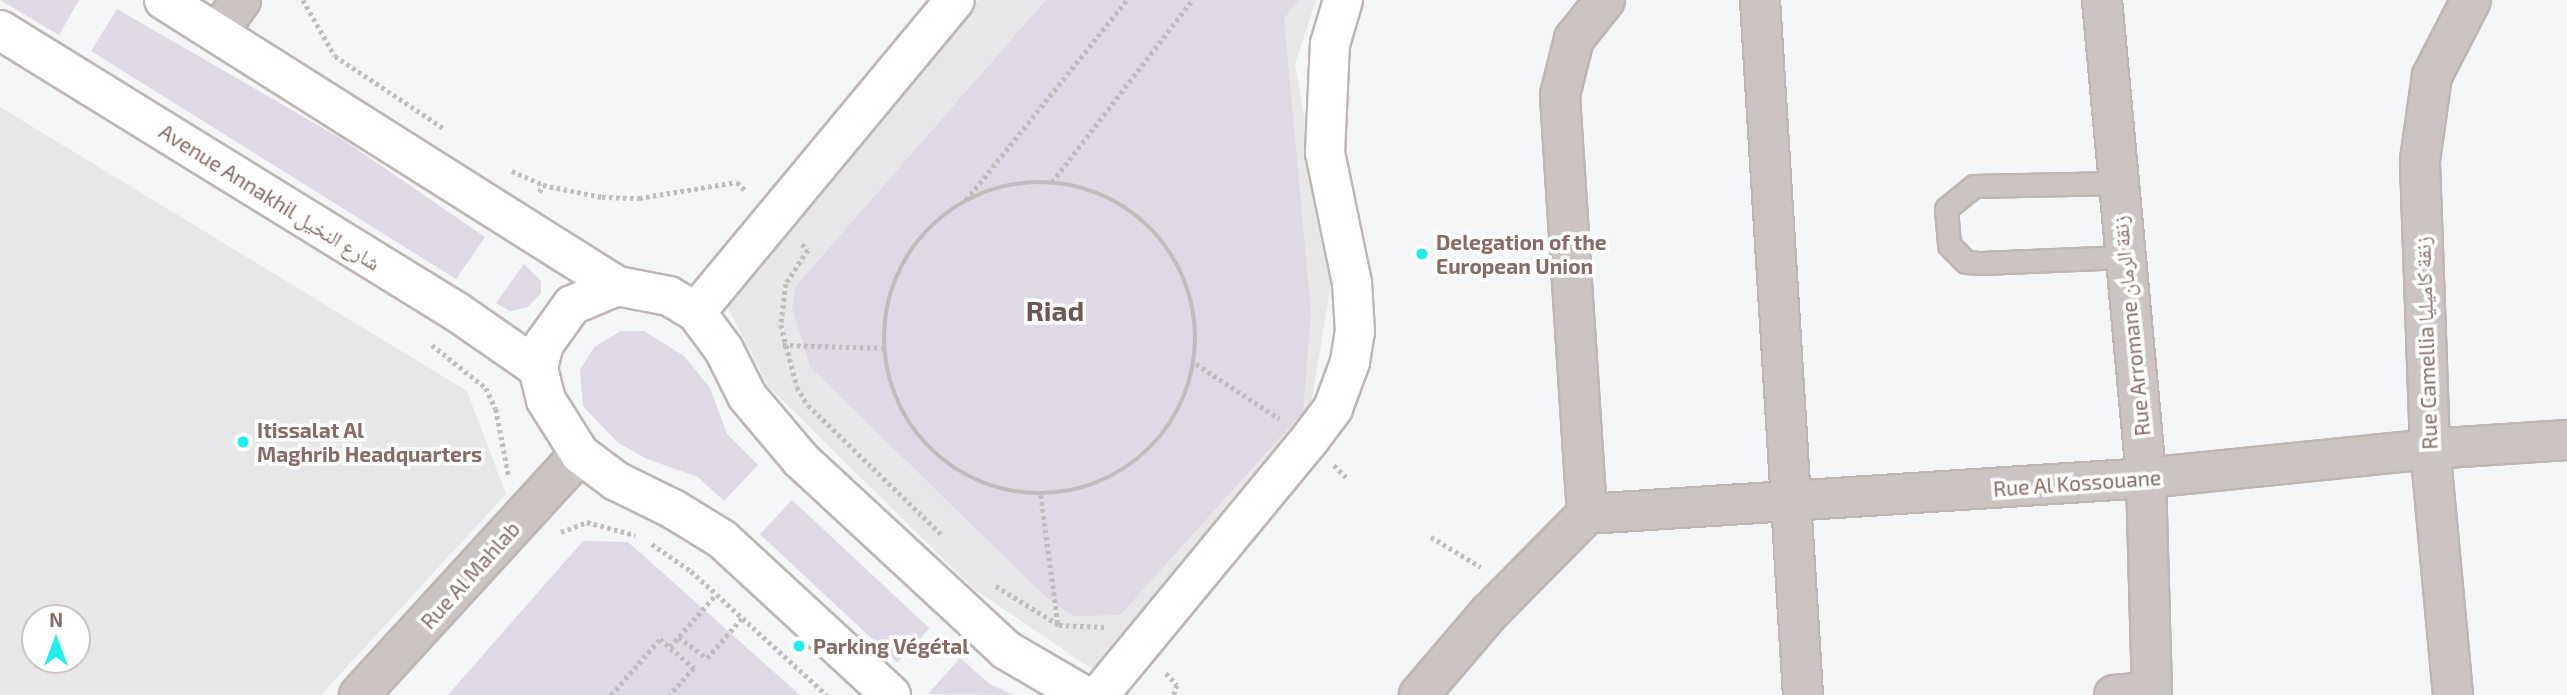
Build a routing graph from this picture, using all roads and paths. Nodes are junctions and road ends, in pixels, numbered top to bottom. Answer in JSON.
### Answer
{"nodes":[{"id":1,"x":164,"y":0,"type":"edge"},
{"id":2,"x":240,"y":0,"type":"edge"},
{"id":3,"x":303,"y":0,"type":"edge"},
{"id":4,"x":955,"y":0,"type":"edge"},
{"id":5,"x":1127,"y":0,"type":"edge"},
{"id":6,"x":1192,"y":0,"type":"edge"},
{"id":7,"x":1343,"y":0,"type":"edge"},
{"id":8,"x":1605,"y":0,"type":"edge"},
{"id":9,"x":1760,"y":0,"type":"edge"},
{"id":10,"x":2102,"y":0,"type":"edge"},
{"id":11,"x":2471,"y":0,"type":"edge"},
{"id":12,"x":0,"y":30,"type":"edge"},
{"id":13,"x":218,"y":32,"type":"junction"},
{"id":14,"x":457,"y":138,"type":"dead end"},
{"id":15,"x":508,"y":169,"type":"dead end"},
{"id":16,"x":1052,"y":182,"type":"junction"},
{"id":17,"x":2118,"y":183,"type":"junction"},
{"id":18,"x":543,"y":185,"type":"junction"},
{"id":19,"x":966,"y":200,"type":"junction"},
{"id":20,"x":774,"y":217,"type":"junction"},
{"id":21,"x":516,"y":224,"type":"junction"},
{"id":22,"x":2124,"y":257,"type":"junction"},
{"id":23,"x":617,"y":286,"type":"junction"},
{"id":24,"x":696,"y":312,"type":"junction"},
{"id":25,"x":423,"y":338,"type":"dead end"},
{"id":26,"x":783,"y":345,"type":"junction"},
{"id":27,"x":883,"y":348,"type":"junction"},
{"id":28,"x":1196,"y":364,"type":"junction"},
{"id":29,"x":538,"y":368,"type":"junction"},
{"id":30,"x":1310,"y":439,"type":"junction"},
{"id":31,"x":2567,"y":440,"type":"edge"},
{"id":32,"x":2430,"y":449,"type":"junction"},
{"id":33,"x":580,"y":454,"type":"junction"},
{"id":34,"x":1347,"y":478,"type":"dead end"},
{"id":35,"x":2146,"y":478,"type":"junction"},
{"id":36,"x":1041,"y":495,"type":"junction"},
{"id":37,"x":1791,"y":503,"type":"junction"},
{"id":38,"x":534,"y":505,"type":"junction"},
{"id":39,"x":1587,"y":514,"type":"junction"},
{"id":40,"x":1431,"y":537,"type":"dead end"},
{"id":41,"x":950,"y":543,"type":"dead end"},
{"id":42,"x":990,"y":582,"type":"dead end"},
{"id":43,"x":1514,"y":587,"type":"junction"},
{"id":44,"x":716,"y":594,"type":"junction"},
{"id":45,"x":742,"y":618,"type":"junction"},
{"id":46,"x":1059,"y":625,"type":"junction"},
{"id":47,"x":679,"y":637,"type":"junction"},
{"id":48,"x":1141,"y":645,"type":"junction"},
{"id":49,"x":670,"y":647,"type":"junction"},
{"id":50,"x":2152,"y":693,"type":"edge"},
{"id":51,"x":359,"y":695,"type":"edge"},
{"id":52,"x":611,"y":695,"type":"edge"},
{"id":53,"x":670,"y":695,"type":"edge"},
{"id":54,"x":827,"y":695,"type":"edge"},
{"id":55,"x":891,"y":695,"type":"edge"},
{"id":56,"x":1083,"y":695,"type":"edge"},
{"id":57,"x":1099,"y":695,"type":"edge"},
{"id":58,"x":1174,"y":695,"type":"edge"},
{"id":59,"x":1419,"y":695,"type":"edge"},
{"id":60,"x":1803,"y":695,"type":"edge"},
{"id":61,"x":2114,"y":695,"type":"edge"},
{"id":62,"x":2453,"y":695,"type":"edge"}],
"edges":[{"from":1,"to":13,"type":"main road"},
{"from":2,"to":13,"type":"street"},
{"from":3,"to":14,"type":"path"},
{"from":4,"to":20,"type":"main road"},
{"from":5,"to":19,"type":"path"},
{"from":6,"to":16,"type":"path"},
{"from":7,"to":30,"type":"main road"},
{"from":8,"to":39,"type":"street"},
{"from":9,"to":37,"type":"street"},
{"from":10,"to":17,"type":"street","name":"Rue Arromane زنقة الرمان"},
{"from":11,"to":32,"type":"street","name":"Rue Camellia زنقة كاميليا"},
{"from":12,"to":29,"type":"main road","name":"Avenue Annakhil شارع النخيل"},
{"from":13,"to":21,"type":"main road"},
{"from":15,"to":18,"type":"path"},
{"from":16,"to":19,"type":"path"},
{"from":16,"to":28,"type":"path"},
{"from":17,"to":22,"type":"street","name":"Rue Arromane زنقة الرمان"},
{"from":17,"to":22,"type":"lane"},
{"from":18,"to":20,"type":"path"},
{"from":18,"to":21,"type":"path"},
{"from":19,"to":27,"type":"path"},
{"from":20,"to":24,"type":"main road"},
{"from":20,"to":26,"type":"path"},
{"from":21,"to":23,"type":"main road"},
{"from":22,"to":35,"type":"street","name":"Rue Arromane زنقة الرمان"},
{"from":23,"to":24,"type":"main road"},
{"from":23,"to":29,"type":"main road"},
{"from":24,"to":56,"type":"main road"},
{"from":25,"to":38,"type":"path"},
{"from":26,"to":27,"type":"path"},
{"from":26,"to":41,"type":"path"},
{"from":27,"to":36,"type":"path"},
{"from":28,"to":30,"type":"path"},
{"from":28,"to":36,"type":"path"},
{"from":29,"to":33,"type":"main road"},
{"from":30,"to":34,"type":"path"},
{"from":30,"to":48,"type":"main road"},
{"from":31,"to":32,"type":"street","name":"Rue Al Kossouane"},
{"from":32,"to":35,"type":"street","name":"Rue Al Kossouane"},
{"from":32,"to":62,"type":"street","name":"Rue Camellia زنقة كاميليا"},
{"from":33,"to":38,"type":"street","name":"Rue Al Mahlab"},
{"from":33,"to":55,"type":"main road"},
{"from":35,"to":37,"type":"street","name":"Rue Al Kossouane"},
{"from":35,"to":50,"type":"street","name":"Rue Arromane زنقة الرمان"},
{"from":36,"to":46,"type":"path"},
{"from":37,"to":39,"type":"street","name":"Rue Al Kossouane"},
{"from":37,"to":60,"type":"street"},
{"from":38,"to":44,"type":"path"},
{"from":38,"to":51,"type":"street","name":"Rue Al Mahlab"},
{"from":39,"to":43,"type":"street"},
{"from":40,"to":43,"type":"path"},
{"from":42,"to":46,"type":"path"},
{"from":43,"to":59,"type":"street"},
{"from":44,"to":45,"type":"path"},
{"from":44,"to":47,"type":"path"},
{"from":45,"to":47,"type":"path"},
{"from":45,"to":54,"type":"path"},
{"from":46,"to":48,"type":"path"},
{"from":47,"to":49,"type":"path"},
{"from":48,"to":57,"type":"main road"},
{"from":48,"to":58,"type":"path"},
{"from":49,"to":52,"type":"path"},
{"from":49,"to":53,"type":"path"},
{"from":50,"to":61,"type":"street"}]}
